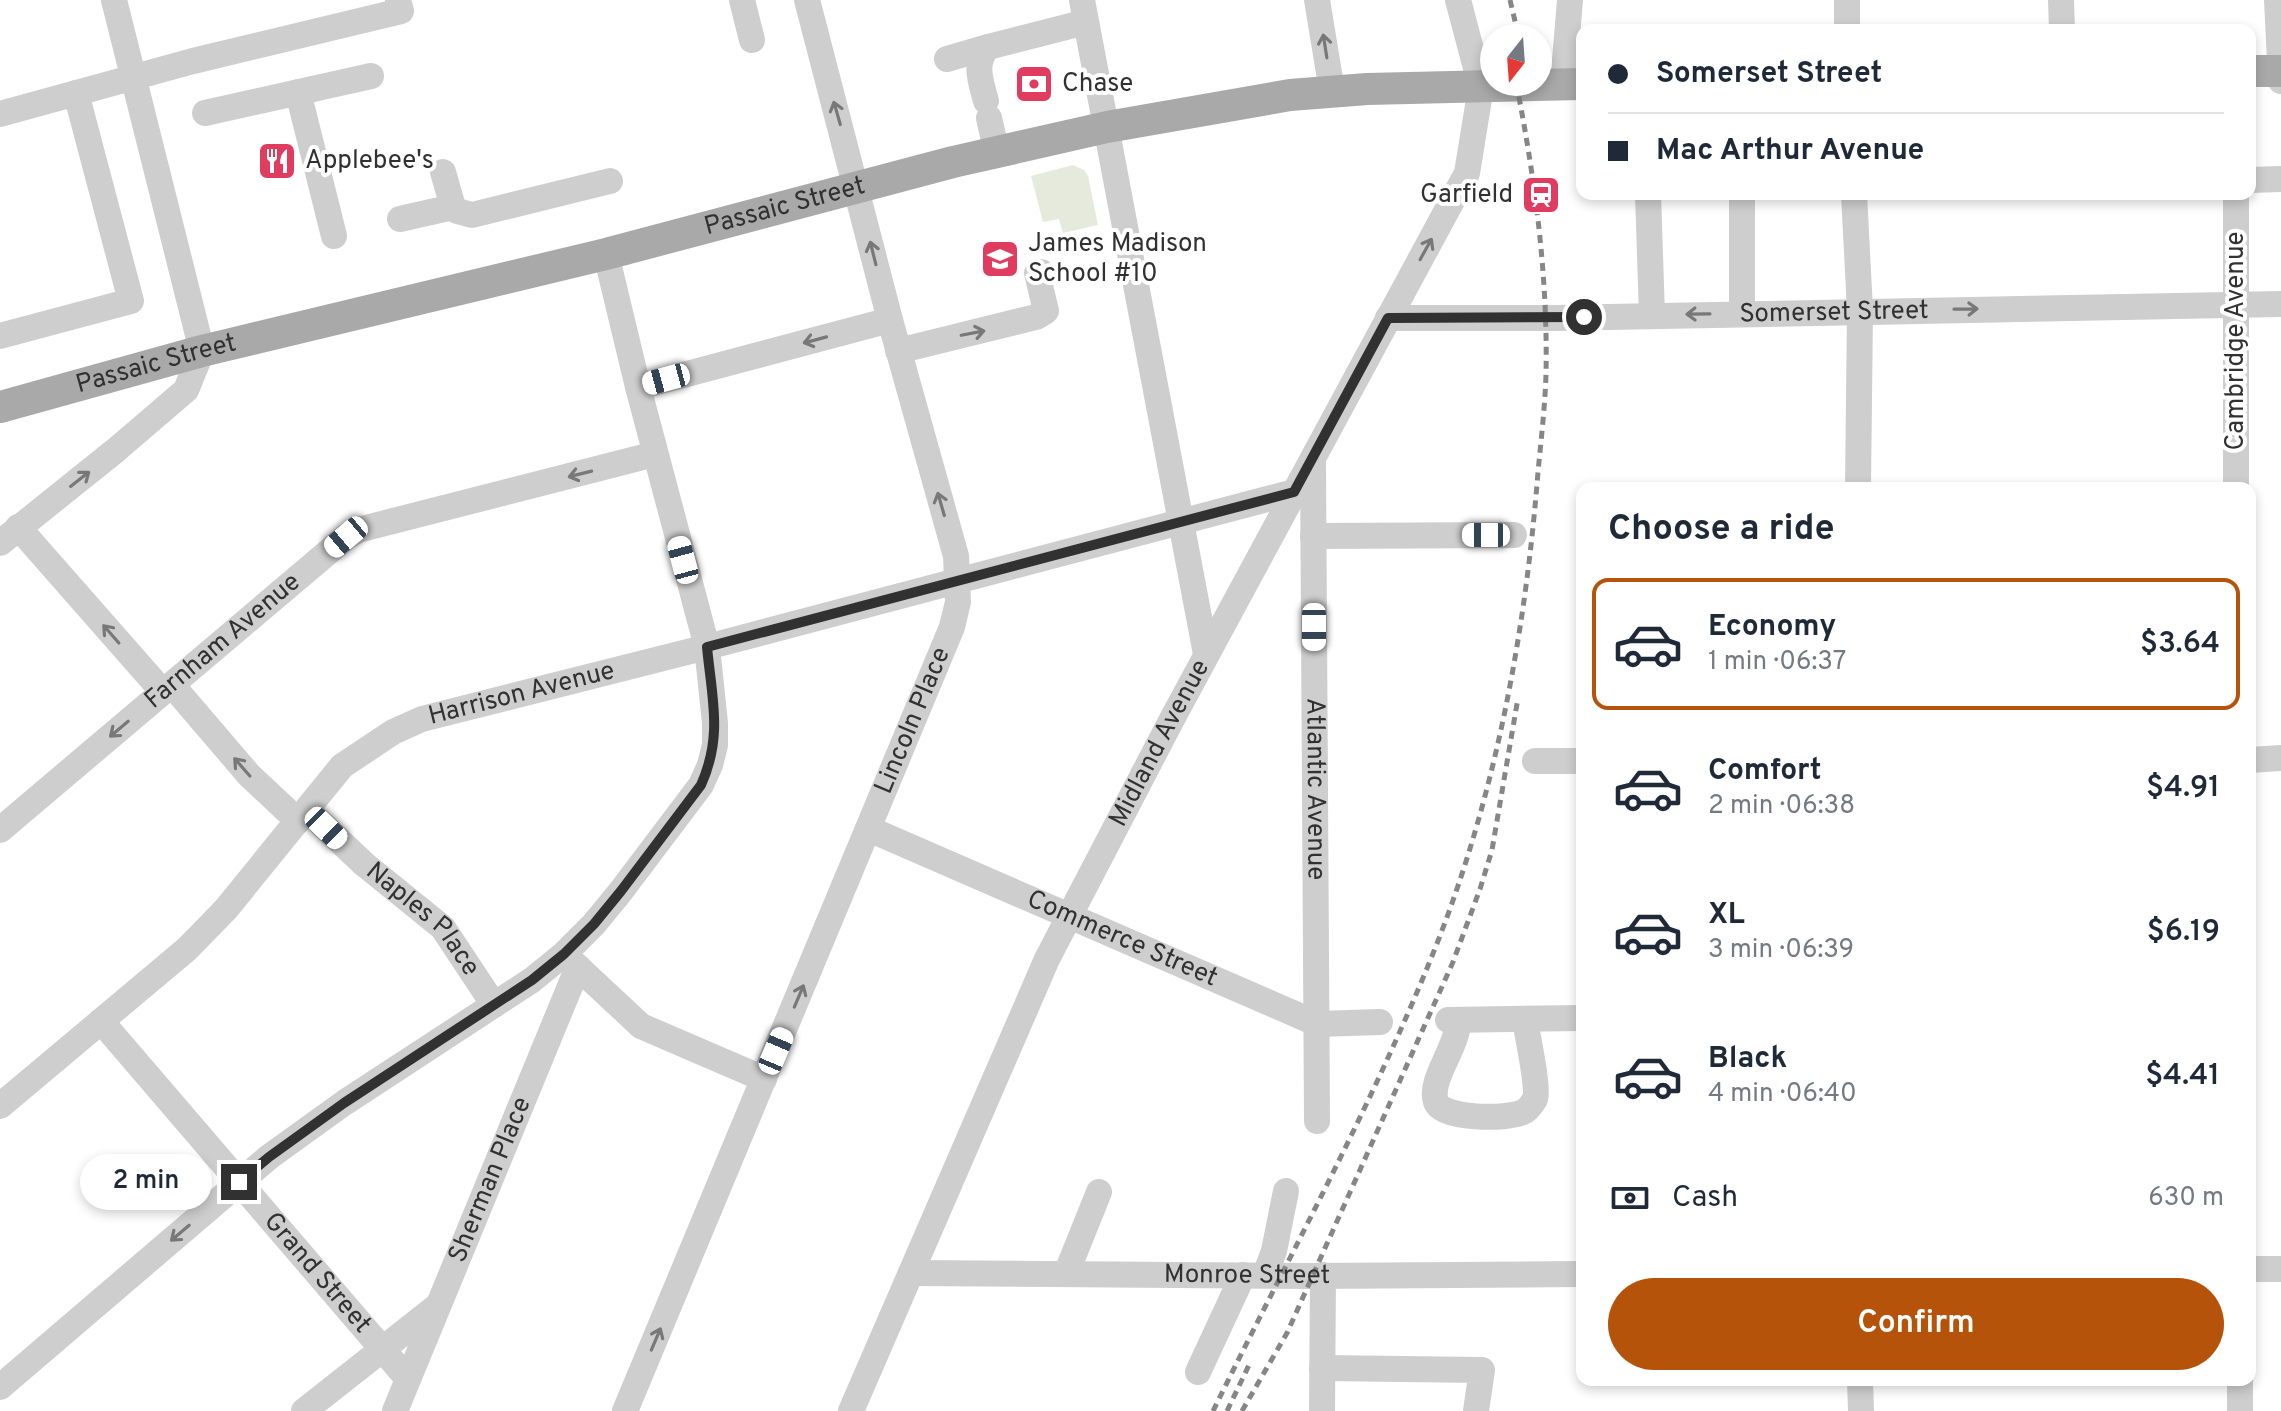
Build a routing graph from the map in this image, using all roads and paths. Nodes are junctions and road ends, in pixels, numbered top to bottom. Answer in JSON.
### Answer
{"nodes":[{"id":1,"x":114,"y":0,"type":"edge"},
{"id":2,"x":398,"y":0,"type":"edge"},
{"id":3,"x":742,"y":0,"type":"edge"},
{"id":4,"x":807,"y":0,"type":"edge"},
{"id":5,"x":1317,"y":0,"type":"edge"},
{"id":6,"x":1458,"y":0,"type":"edge"},
{"id":7,"x":1570,"y":0,"type":"edge"},
{"id":8,"x":1847,"y":0,"type":"edge"},
{"id":9,"x":2061,"y":0,"type":"edge"},
{"id":10,"x":2277,"y":0,"type":"edge"},
{"id":11,"x":1084,"y":11,"type":"edge"},
{"id":12,"x":1847,"y":24,"type":"edge"},
{"id":13,"x":2062,"y":24,"type":"edge"},
{"id":14,"x":752,"y":40,"type":"dead end"},
{"id":15,"x":988,"y":47,"type":"junction"},
{"id":16,"x":947,"y":59,"type":"dead end"},
{"id":17,"x":2256,"y":71,"type":"edge"},
{"id":18,"x":2281,"y":71,"type":"edge"},
{"id":19,"x":371,"y":76,"type":"dead end"},
{"id":20,"x":135,"y":77,"type":"junction"},
{"id":21,"x":2281,"y":81,"type":"edge"},
{"id":22,"x":1480,"y":83,"type":"edge"},
{"id":23,"x":1552,"y":85,"type":"edge"},
{"id":24,"x":1572,"y":85,"type":"edge"},
{"id":25,"x":1480,"y":87,"type":"edge"},
{"id":26,"x":1332,"y":91,"type":"junction"},
{"id":27,"x":298,"y":92,"type":"junction"},
{"id":28,"x":76,"y":93,"type":"junction"},
{"id":29,"x":1480,"y":93,"type":"edge"},
{"id":30,"x":205,"y":113,"type":"dead end"},
{"id":31,"x":0,"y":114,"type":"edge"},
{"id":32,"x":1107,"y":127,"type":"junction"},
{"id":33,"x":997,"y":153,"type":"junction"},
{"id":34,"x":443,"y":172,"type":"dead end"},
{"id":35,"x":2281,"y":179,"type":"edge"},
{"id":36,"x":2256,"y":180,"type":"edge"},
{"id":37,"x":610,"y":181,"type":"dead end"},
{"id":38,"x":856,"y":189,"type":"junction"},
{"id":39,"x":1648,"y":200,"type":"edge"},
{"id":40,"x":1742,"y":200,"type":"edge"},
{"id":41,"x":1854,"y":200,"type":"edge"},
{"id":42,"x":2236,"y":200,"type":"edge"},
{"id":43,"x":453,"y":207,"type":"junction"},
{"id":44,"x":400,"y":219,"type":"dead end"},
{"id":45,"x":334,"y":236,"type":"dead end"},
{"id":46,"x":606,"y":254,"type":"junction"},
{"id":47,"x":1041,"y":272,"type":"dead end"},
{"id":48,"x":2281,"y":304,"type":"edge"},
{"id":49,"x":2235,"y":305,"type":"junction"},
{"id":50,"x":1860,"y":310,"type":"junction"},
{"id":51,"x":1742,"y":313,"type":"junction"},
{"id":52,"x":1652,"y":315,"type":"junction"},
{"id":53,"x":1388,"y":318,"type":"junction"},
{"id":54,"x":890,"y":320,"type":"junction"},
{"id":55,"x":0,"y":336,"type":"edge"},
{"id":56,"x":202,"y":351,"type":"junction"},
{"id":57,"x":898,"y":351,"type":"junction"},
{"id":58,"x":638,"y":387,"type":"junction"},
{"id":59,"x":0,"y":407,"type":"edge"},
{"id":60,"x":655,"y":454,"type":"junction"},
{"id":61,"x":1313,"y":458,"type":"junction"},
{"id":62,"x":1858,"y":482,"type":"edge"},
{"id":63,"x":2236,"y":482,"type":"edge"},
{"id":64,"x":1294,"y":492,"type":"junction"},
{"id":65,"x":1180,"y":522,"type":"junction"},
{"id":66,"x":9,"y":535,"type":"edge"},
{"id":67,"x":1514,"y":535,"type":"dead end"},
{"id":68,"x":1313,"y":536,"type":"junction"},
{"id":69,"x":959,"y":580,"type":"junction"},
{"id":70,"x":707,"y":647,"type":"junction"},
{"id":71,"x":1206,"y":654,"type":"junction"},
{"id":72,"x":167,"y":688,"type":"junction"},
{"id":73,"x":2281,"y":758,"type":"edge"},
{"id":74,"x":2256,"y":760,"type":"edge"},
{"id":75,"x":1535,"y":761,"type":"dead end"},
{"id":76,"x":1576,"y":761,"type":"edge"},
{"id":77,"x":303,"y":815,"type":"junction"},
{"id":78,"x":869,"y":829,"type":"junction"},
{"id":79,"x":0,"y":830,"type":"edge"},
{"id":80,"x":1069,"y":916,"type":"junction"},
{"id":81,"x":571,"y":960,"type":"junction"},
{"id":82,"x":494,"y":1005,"type":"junction"},
{"id":83,"x":1576,"y":1018,"type":"edge"},
{"id":84,"x":1525,"y":1019,"type":"junction"},
{"id":85,"x":101,"y":1021,"type":"junction"},
{"id":86,"x":1380,"y":1022,"type":"dead end"},
{"id":87,"x":1318,"y":1024,"type":"junction"},
{"id":88,"x":764,"y":1079,"type":"junction"},
{"id":89,"x":0,"y":1106,"type":"edge"},
{"id":90,"x":1317,"y":1121,"type":"dead end"},
{"id":91,"x":239,"y":1182,"type":"junction"},
{"id":92,"x":1286,"y":1191,"type":"dead end"},
{"id":93,"x":1099,"y":1192,"type":"dead end"},
{"id":94,"x":2256,"y":1269,"type":"edge"},
{"id":95,"x":2281,"y":1269,"type":"edge"},
{"id":96,"x":911,"y":1273,"type":"junction"},
{"id":97,"x":1066,"y":1274,"type":"junction"},
{"id":98,"x":1576,"y":1274,"type":"edge"},
{"id":99,"x":1254,"y":1275,"type":"junction"},
{"id":100,"x":1323,"y":1275,"type":"junction"},
{"id":101,"x":439,"y":1304,"type":"junction"},
{"id":102,"x":383,"y":1349,"type":"junction"},
{"id":103,"x":1322,"y":1368,"type":"junction"},
{"id":104,"x":1198,"y":1372,"type":"dead end"},
{"id":105,"x":408,"y":1379,"type":"junction"},
{"id":106,"x":1860,"y":1386,"type":"edge"},
{"id":107,"x":2240,"y":1386,"type":"edge"},
{"id":108,"x":0,"y":1387,"type":"edge"},
{"id":109,"x":304,"y":1411,"type":"edge"},
{"id":110,"x":395,"y":1411,"type":"edge"},
{"id":111,"x":625,"y":1411,"type":"edge"},
{"id":112,"x":851,"y":1411,"type":"edge"},
{"id":113,"x":1322,"y":1411,"type":"edge"},
{"id":114,"x":1476,"y":1411,"type":"edge"},
{"id":115,"x":1861,"y":1411,"type":"edge"},
{"id":116,"x":2240,"y":1411,"type":"edge"}],
"edges":[{"from":1,"to":20,"type":"street"},
{"from":2,"to":20,"type":"street"},
{"from":3,"to":14,"type":"street"},
{"from":38,"to":4,"type":"street","name":"Lincoln Place","one_way":true},
{"from":26,"to":5,"type":"street","one_way":true},
{"from":6,"to":22,"type":"street"},
{"from":7,"to":24,"type":"street"},
{"from":8,"to":12,"type":"street"},
{"from":9,"to":13,"type":"street"},
{"from":10,"to":18,"type":"street"},
{"from":11,"to":15,"type":"street"},
{"from":11,"to":32,"type":"street"},
{"from":15,"to":16,"type":"street"},
{"from":15,"to":33,"type":"street"},
{"from":17,"to":18,"type":"main road"},
{"from":18,"to":21,"type":"street"},
{"from":19,"to":27,"type":"street"},
{"from":20,"to":28,"type":"street"},
{"from":20,"to":56,"type":"street"},
{"from":23,"to":24,"type":"main road","name":"Passaic Street"},
{"from":25,"to":26,"type":"main road","name":"Passaic Street"},
{"from":26,"to":32,"type":"main road","name":"Passaic Street"},
{"from":27,"to":30,"type":"street"},
{"from":27,"to":45,"type":"street"},
{"from":28,"to":31,"type":"street"},
{"from":28,"to":55,"type":"street"},
{"from":53,"to":29,"type":"street","name":"Midland Avenue","one_way":true},
{"from":32,"to":33,"type":"main road","name":"Passaic Street"},
{"from":32,"to":65,"type":"street"},
{"from":33,"to":38,"type":"main road","name":"Passaic Street"},
{"from":34,"to":43,"type":"street"},
{"from":35,"to":36,"type":"street"},
{"from":37,"to":43,"type":"street"},
{"from":38,"to":46,"type":"main road","name":"Passaic Street"},
{"from":54,"to":38,"type":"street","name":"Lincoln Place","one_way":true},
{"from":39,"to":52,"type":"street"},
{"from":40,"to":51,"type":"street"},
{"from":41,"to":50,"type":"street"},
{"from":42,"to":49,"type":"street","name":"Cambridge Avenue"},
{"from":43,"to":44,"type":"street"},
{"from":46,"to":56,"type":"main road","name":"Passaic Street"},
{"from":46,"to":58,"type":"street"},
{"from":57,"to":47,"type":"street","one_way":true},
{"from":48,"to":49,"type":"street","name":"Somerset Street"},
{"from":50,"to":49,"type":"street","name":"Somerset Street","one_way":true},
{"from":49,"to":63,"type":"street","name":"Cambridge Avenue"},
{"from":50,"to":51,"type":"street","name":"Somerset Street"},
{"from":50,"to":62,"type":"street"},
{"from":51,"to":52,"type":"street","name":"Somerset Street","one_way":true},
{"from":52,"to":53,"type":"street","name":"Somerset Street"},
{"from":53,"to":61,"type":"street","name":"Midland Avenue"},
{"from":54,"to":57,"type":"street","name":"Lincoln Place"},
{"from":54,"to":58,"type":"street","one_way":true},
{"from":56,"to":59,"type":"main road","name":"Passaic Street"},
{"from":66,"to":56,"type":"street","one_way":true},
{"from":69,"to":57,"type":"street","name":"Lincoln Place","one_way":true},
{"from":58,"to":60,"type":"street"},
{"from":60,"to":70,"type":"street"},
{"from":60,"to":72,"type":"street","name":"Farnham Avenue","one_way":true},
{"from":61,"to":64,"type":"street","name":"Midland Avenue"},
{"from":61,"to":68,"type":"street","name":"Atlantic Avenue"},
{"from":64,"to":65,"type":"street","name":"Harrison Avenue"},
{"from":64,"to":71,"type":"street","name":"Midland Avenue"},
{"from":65,"to":69,"type":"street","name":"Harrison Avenue"},
{"from":65,"to":71,"type":"street"},
{"from":72,"to":66,"type":"street","name":"Naples Place","one_way":true},
{"from":67,"to":68,"type":"street"},
{"from":68,"to":87,"type":"street","name":"Atlantic Avenue"},
{"from":69,"to":70,"type":"street","name":"Harrison Avenue"},
{"from":69,"to":78,"type":"street","name":"Lincoln Place"},
{"from":70,"to":77,"type":"street","name":"Harrison Avenue"},
{"from":70,"to":81,"type":"street"},
{"from":71,"to":80,"type":"street","name":"Midland Avenue"},
{"from":77,"to":72,"type":"street","name":"Naples Place","one_way":true},
{"from":72,"to":79,"type":"street","name":"Farnham Avenue","one_way":true},
{"from":73,"to":74,"type":"street"},
{"from":75,"to":76,"type":"street"},
{"from":77,"to":82,"type":"street","name":"Naples Place"},
{"from":77,"to":85,"type":"street","name":"Harrison Avenue"},
{"from":78,"to":80,"type":"street","name":"Commerce Street"},
{"from":88,"to":78,"type":"street","name":"Lincoln Place","one_way":true},
{"from":80,"to":87,"type":"street","name":"Commerce Street"},
{"from":80,"to":96,"type":"street","name":"Midland Avenue"},
{"from":81,"to":82,"type":"street"},
{"from":81,"to":88,"type":"street"},
{"from":81,"to":101,"type":"street","name":"Sherman Place"},
{"from":82,"to":91,"type":"street"},
{"from":83,"to":84,"type":"street"},
{"from":84,"to":84,"type":"street"},
{"from":85,"to":89,"type":"street","name":"Harrison Avenue"},
{"from":85,"to":91,"type":"street","name":"Grand Street"},
{"from":86,"to":87,"type":"street","name":"Commerce Street"},
{"from":87,"to":90,"type":"street","name":"Atlantic Avenue"},
{"from":111,"to":88,"type":"street","name":"Lincoln Place","one_way":true},
{"from":91,"to":102,"type":"street","name":"Grand Street"},
{"from":91,"to":108,"type":"street","one_way":true},
{"from":92,"to":99,"type":"street"},
{"from":93,"to":97,"type":"street"},
{"from":94,"to":95,"type":"street"},
{"from":96,"to":97,"type":"street","name":"Monroe Street"},
{"from":96,"to":112,"type":"street","name":"Midland Avenue"},
{"from":97,"to":99,"type":"street","name":"Monroe Street"},
{"from":98,"to":100,"type":"street","name":"Monroe Street"},
{"from":99,"to":100,"type":"street","name":"Monroe Street"},
{"from":99,"to":104,"type":"street"},
{"from":100,"to":103,"type":"street"},
{"from":101,"to":102,"type":"street"},
{"from":101,"to":105,"type":"street","name":"Sherman Place"},
{"from":102,"to":105,"type":"street","name":"Grand Street"},
{"from":102,"to":109,"type":"street"},
{"from":103,"to":113,"type":"street"},
{"from":103,"to":114,"type":"street"},
{"from":105,"to":110,"type":"street","name":"Sherman Place"},
{"from":106,"to":115,"type":"street"},
{"from":107,"to":116,"type":"street"}]}
